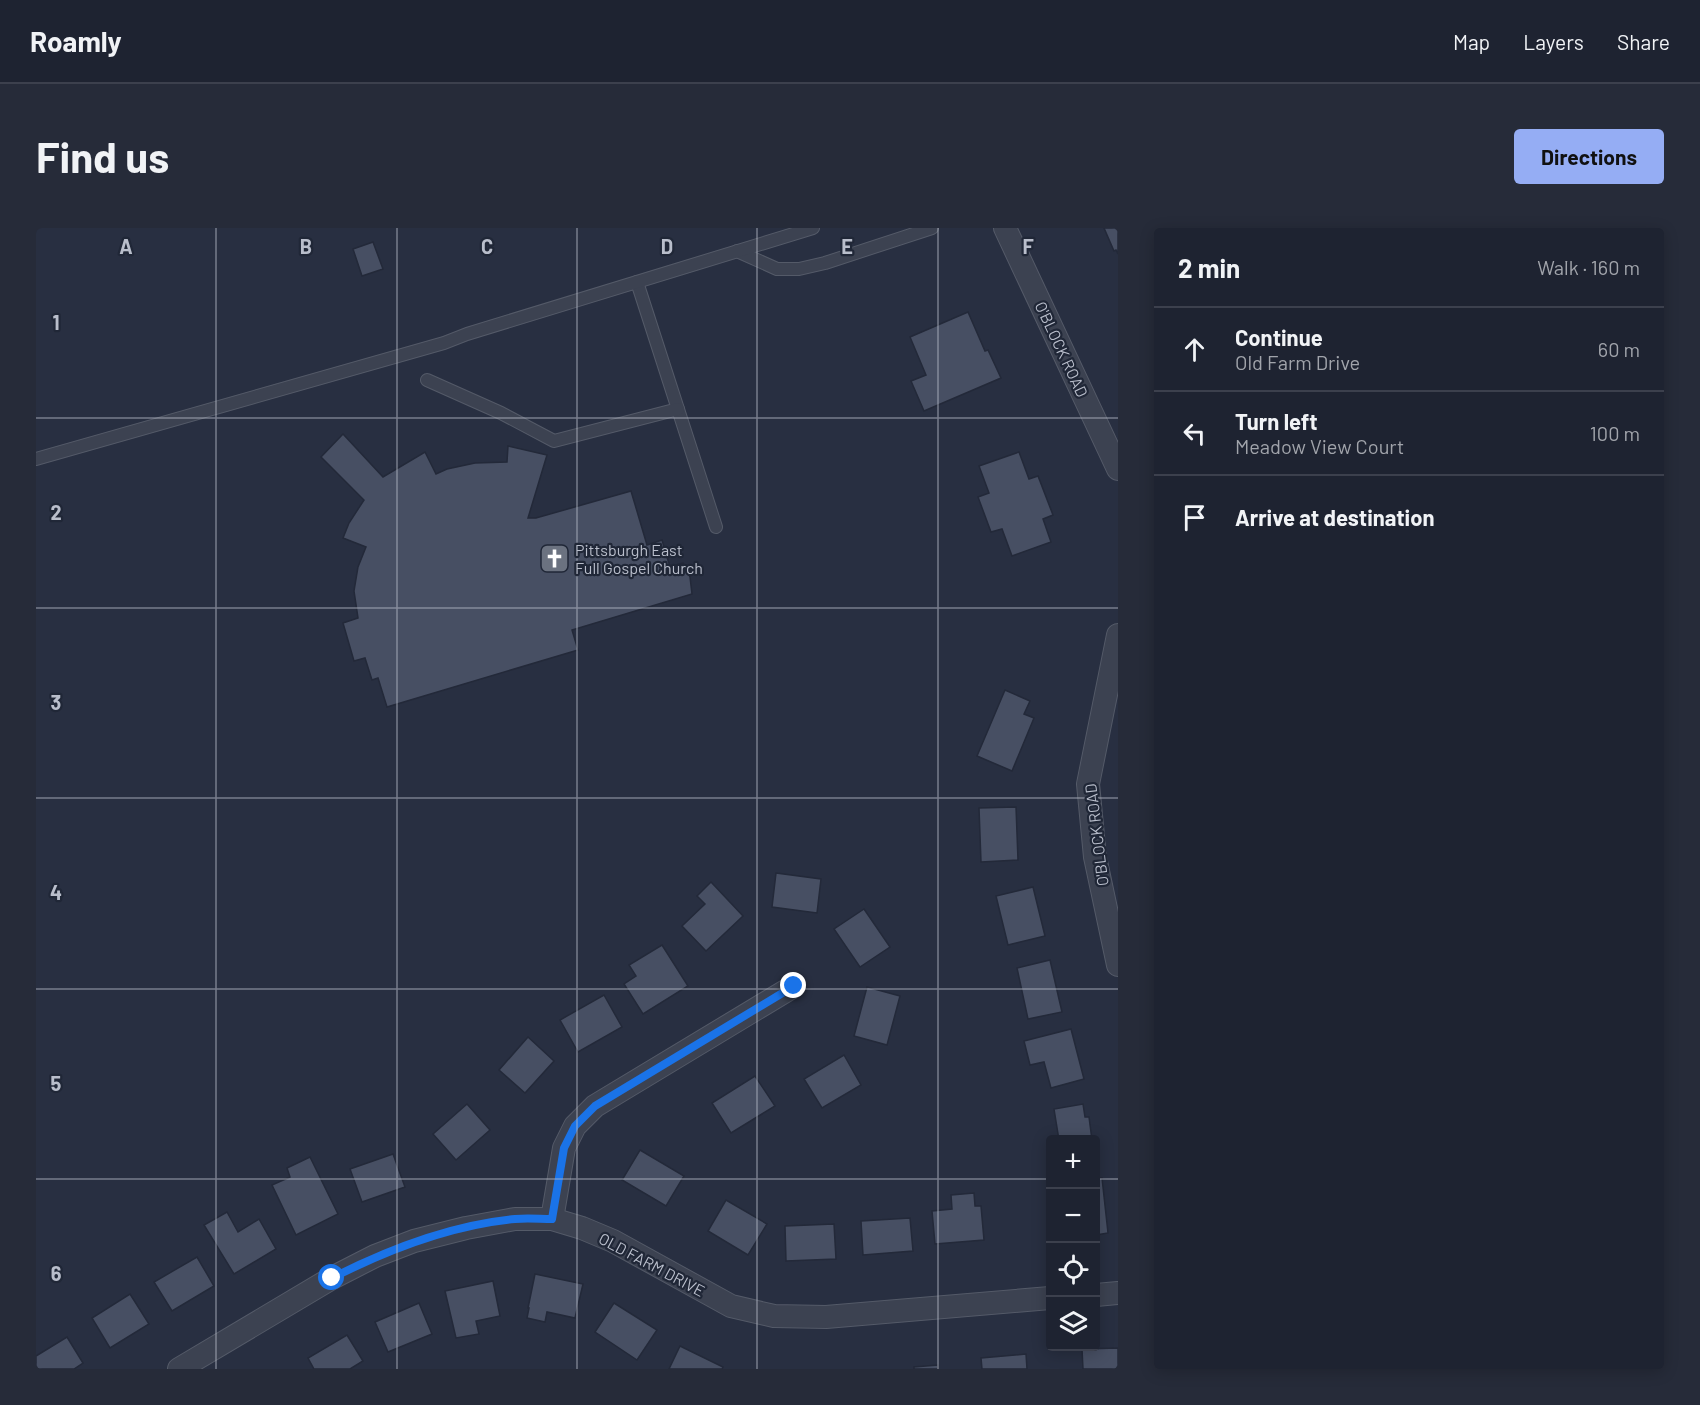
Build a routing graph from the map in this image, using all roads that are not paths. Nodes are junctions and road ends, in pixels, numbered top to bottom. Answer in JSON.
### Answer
{"nodes":[{"id":1,"x":813,"y":228,"type":"edge"},
{"id":2,"x":932,"y":228,"type":"edge"},
{"id":3,"x":1005,"y":228,"type":"edge"},
{"id":4,"x":737,"y":251,"type":"junction"},
{"id":5,"x":637,"y":282,"type":"junction"},
{"id":6,"x":427,"y":380,"type":"dead end"},
{"id":7,"x":678,"y":409,"type":"junction"},
{"id":8,"x":36,"y":459,"type":"edge"},
{"id":9,"x":1118,"y":469,"type":"edge"},
{"id":10,"x":716,"y":527,"type":"dead end"},
{"id":11,"x":1117,"y":647,"type":"edge"},
{"id":12,"x":1118,"y":965,"type":"edge"},
{"id":13,"x":794,"y":986,"type":"dead end"},
{"id":14,"x":552,"y":1219,"type":"junction"},
{"id":15,"x":1118,"y":1293,"type":"edge"},
{"id":16,"x":1100,"y":1294,"type":"edge"},
{"id":17,"x":1046,"y":1298,"type":"edge"},
{"id":18,"x":179,"y":1369,"type":"edge"}],
"edges":[{"from":1,"to":4,"type":"lane"},
{"from":2,"to":4,"type":"lane"},
{"from":3,"to":9,"type":"street","name":"O'BLOCK ROAD"},
{"from":4,"to":5,"type":"lane"},
{"from":5,"to":7,"type":"lane"},
{"from":5,"to":8,"type":"lane"},
{"from":6,"to":7,"type":"lane"},
{"from":7,"to":10,"type":"lane"},
{"from":11,"to":12,"type":"street","name":"O'BLOCK ROAD"},
{"from":13,"to":14,"type":"street"},
{"from":14,"to":17,"type":"street","name":"OLD FARM DRIVE"},
{"from":14,"to":18,"type":"street","name":"OLD FARM DRIVE"},
{"from":15,"to":16,"type":"street"}]}
